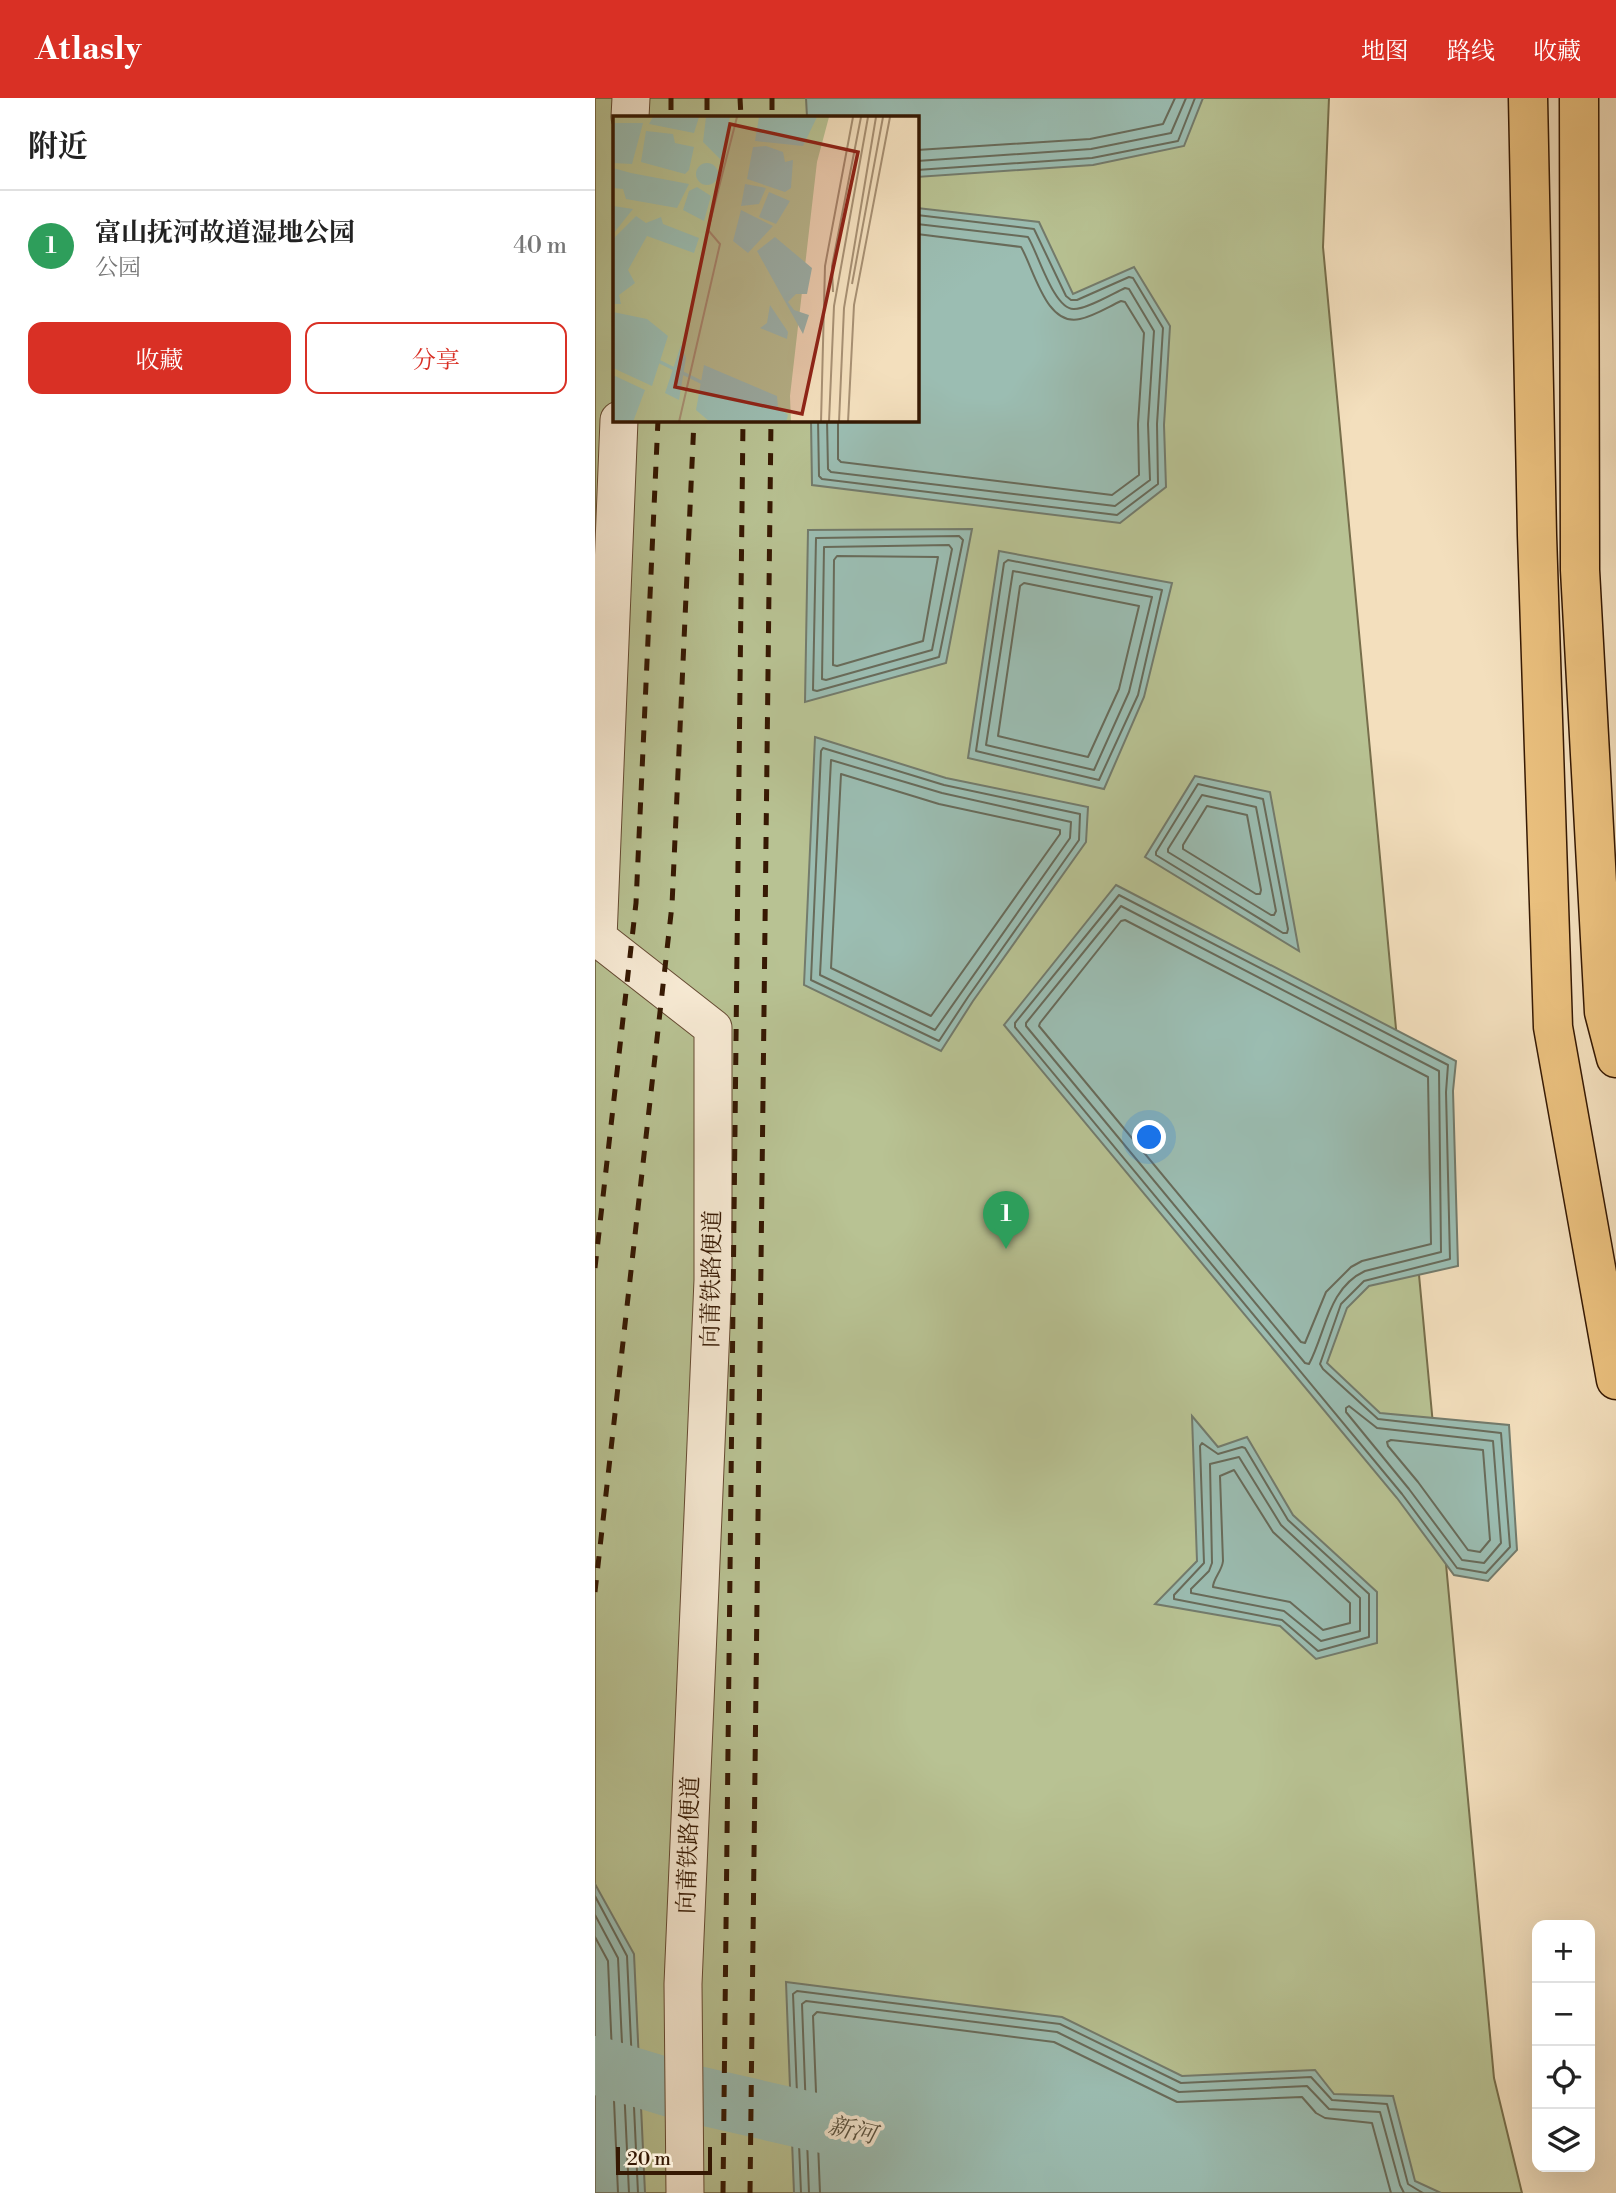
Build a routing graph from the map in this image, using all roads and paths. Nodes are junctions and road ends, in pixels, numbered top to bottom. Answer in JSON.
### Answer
{"nodes":[{"id":1,"x":631,"y":98,"type":"edge"},
{"id":2,"x":1528,"y":98,"type":"edge"},
{"id":3,"x":1579,"y":98,"type":"edge"},
{"id":4,"x":630,"y":116,"type":"edge"},
{"id":5,"x":619,"y":422,"type":"edge"},
{"id":6,"x":1616,"y":1058,"type":"edge"},
{"id":7,"x":1616,"y":1380,"type":"edge"},
{"id":8,"x":685,"y":2193,"type":"edge"}],
"edges":[{"from":1,"to":4,"type":"lane"},
{"from":2,"to":7,"type":"main road"},
{"from":3,"to":6,"type":"main road"},
{"from":5,"to":8,"type":"lane","name":"向莆铁路便道"}]}
